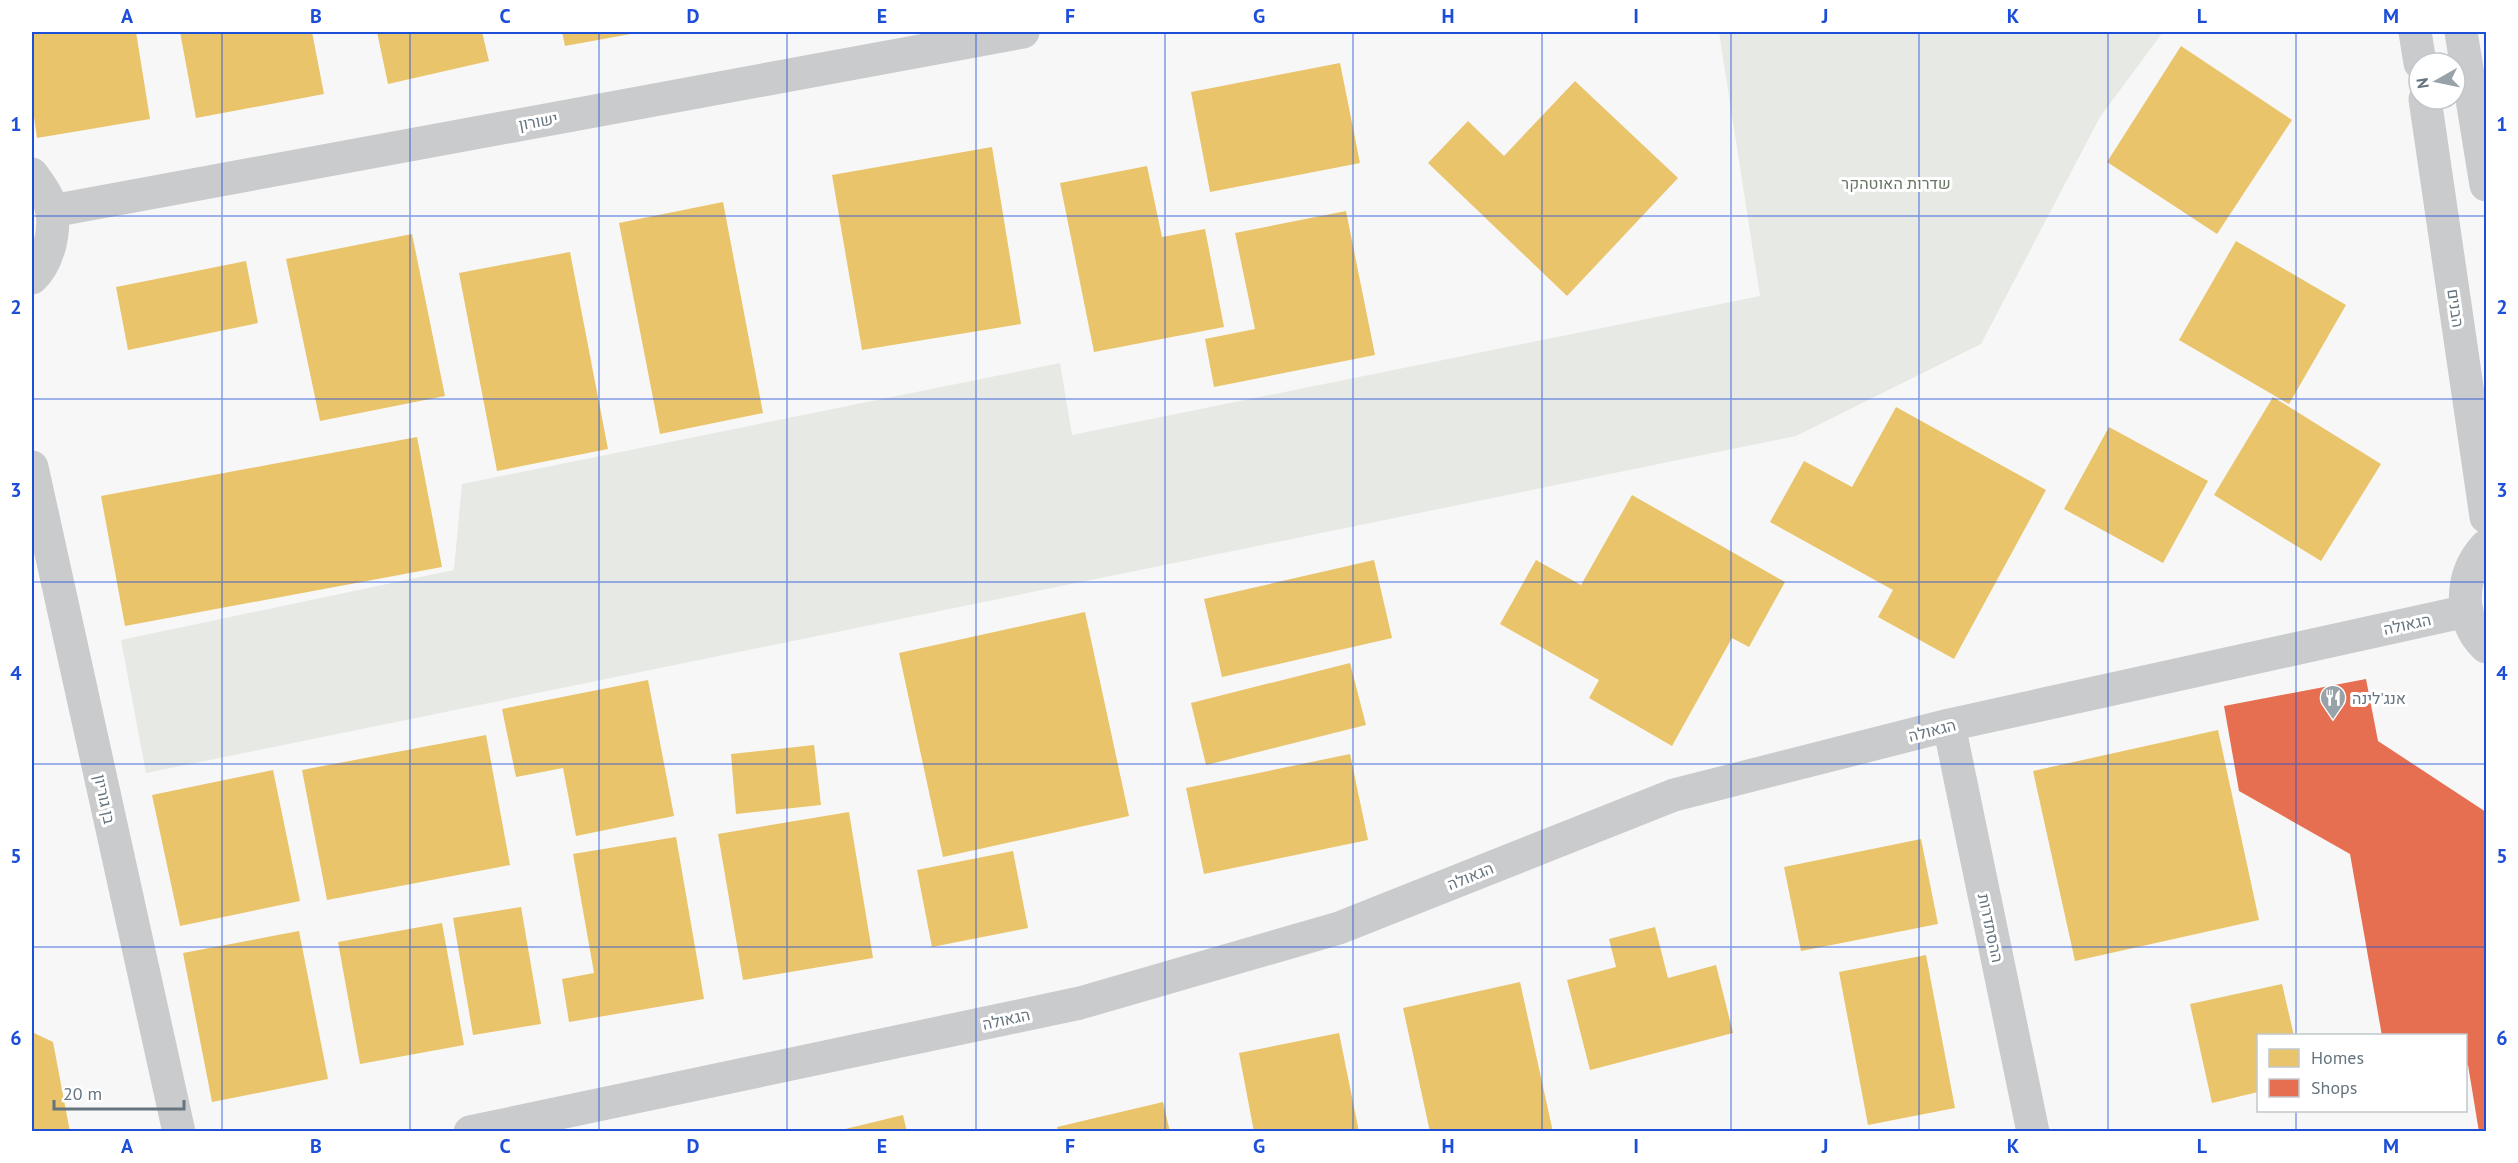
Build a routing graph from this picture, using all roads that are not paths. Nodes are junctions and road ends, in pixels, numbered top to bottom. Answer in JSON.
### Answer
{"nodes":[{"id":1,"x":1023,"y":32,"type":"edge"},
{"id":2,"x":2415,"y":32,"type":"edge"},
{"id":3,"x":2461,"y":32,"type":"edge"},
{"id":4,"x":2418,"y":51,"type":"edge"},
{"id":5,"x":2427,"y":111,"type":"edge"},
{"id":6,"x":32,"y":174,"type":"edge"},
{"id":7,"x":2487,"y":185,"type":"edge"},
{"id":8,"x":52,"y":211,"type":"junction"},
{"id":9,"x":32,"y":278,"type":"edge"},
{"id":10,"x":32,"y":466,"type":"edge"},
{"id":11,"x":2487,"y":518,"type":"edge"},
{"id":12,"x":2487,"y":546,"type":"edge"},
{"id":13,"x":2467,"y":611,"type":"junction"},
{"id":14,"x":2487,"y":647,"type":"edge"},
{"id":15,"x":1949,"y":725,"type":"junction"},
{"id":16,"x":178,"y":1131,"type":"edge"},
{"id":17,"x":470,"y":1131,"type":"edge"},
{"id":18,"x":2033,"y":1131,"type":"edge"}],
"edges":[{"from":1,"to":8,"type":"street","name":"ישורון"},
{"from":2,"to":4,"type":"street"},
{"from":3,"to":7,"type":"street"},
{"from":5,"to":11,"type":"street","name":"הבנים"},
{"from":6,"to":8,"type":"street"},
{"from":8,"to":9,"type":"street"},
{"from":10,"to":16,"type":"street","name":"בן גוריון"},
{"from":12,"to":13,"type":"street"},
{"from":13,"to":14,"type":"street"},
{"from":13,"to":15,"type":"street","name":"הגאולה"},
{"from":15,"to":17,"type":"street","name":"הגאולה"},
{"from":15,"to":18,"type":"street","name":"ההסתדרות"}]}
